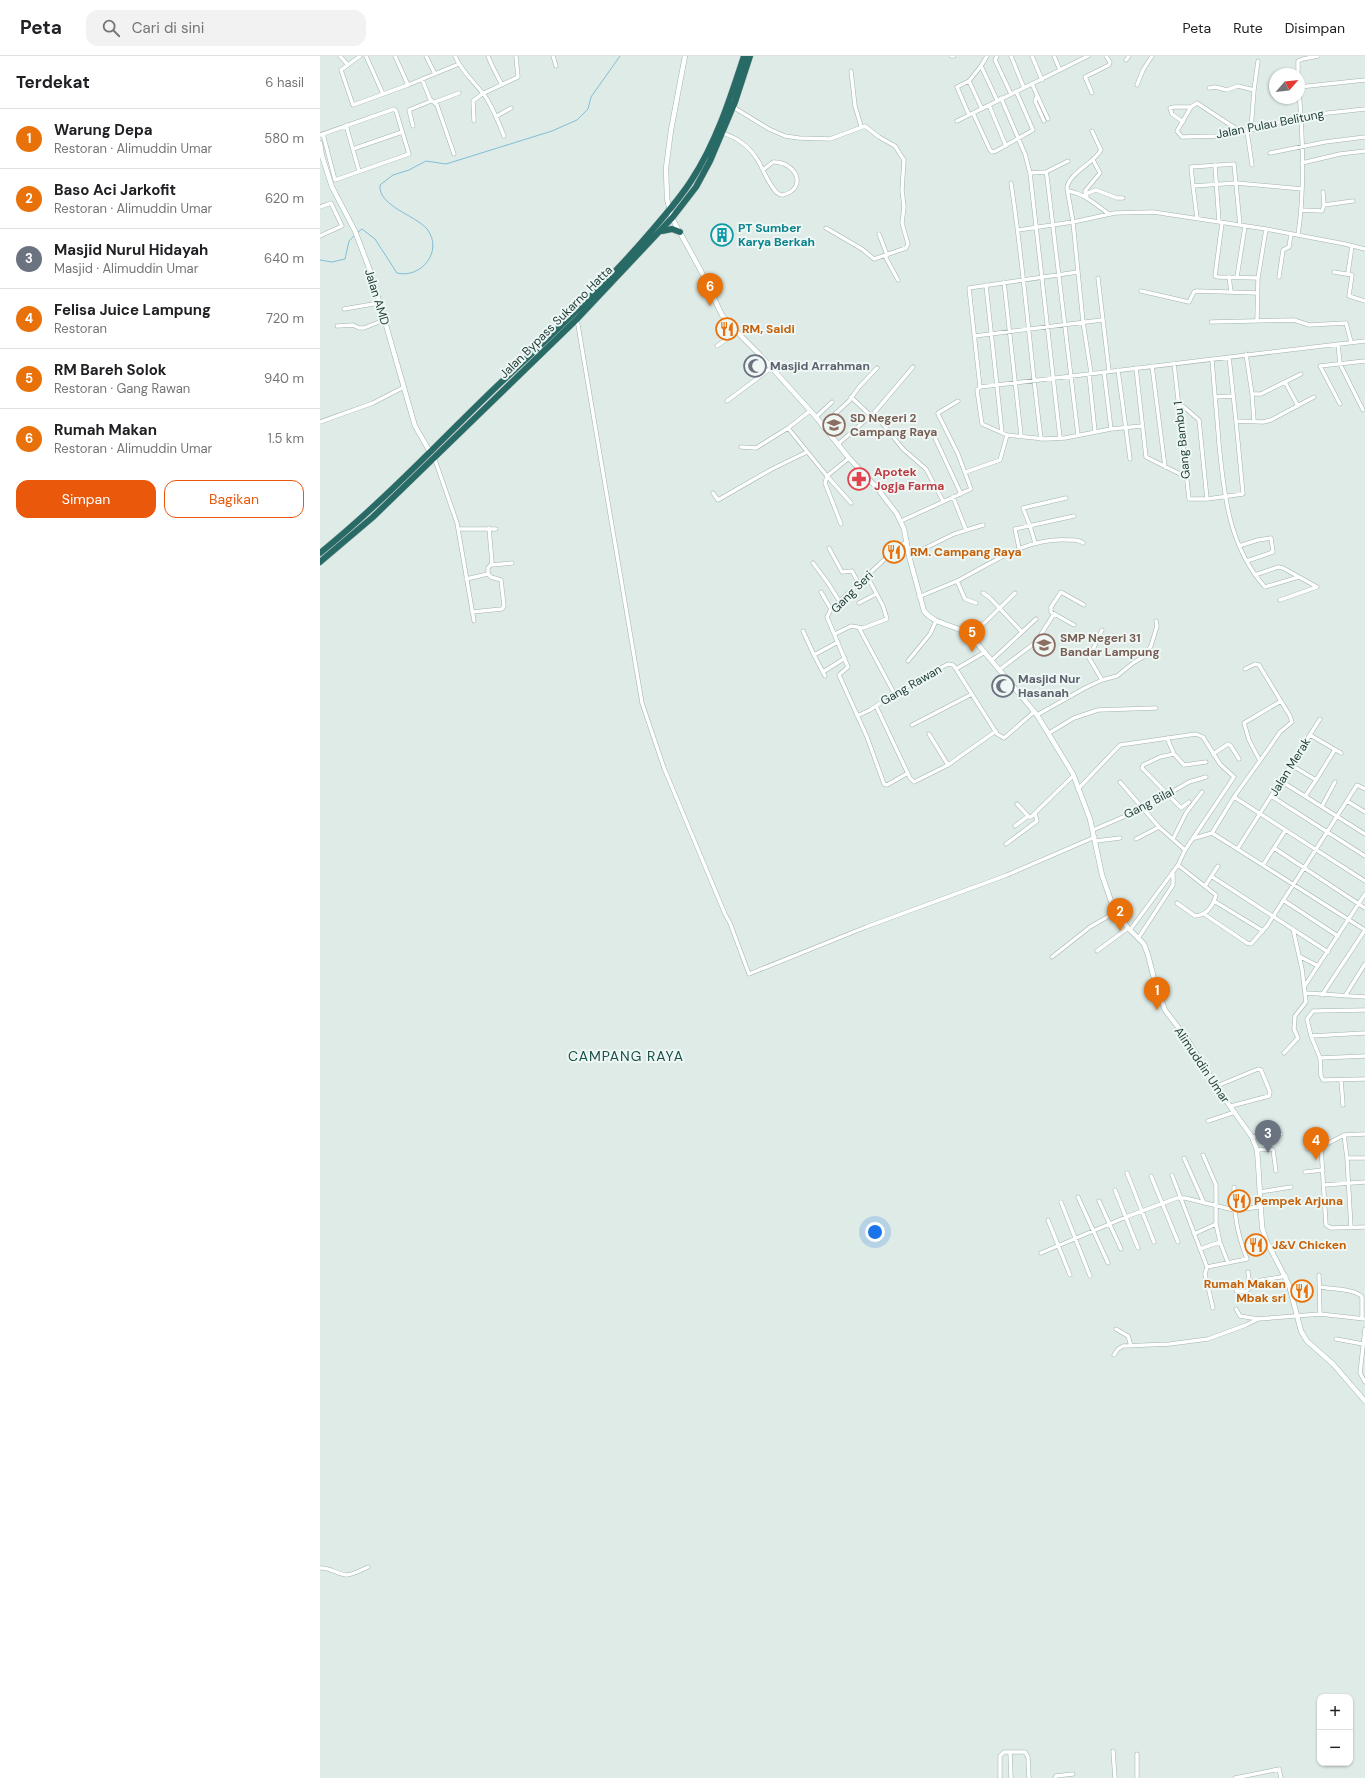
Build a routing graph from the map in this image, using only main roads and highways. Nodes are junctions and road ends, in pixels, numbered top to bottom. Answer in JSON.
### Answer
{"nodes":[{"id":1,"x":744,"y":56,"type":"edge"},
{"id":2,"x":750,"y":56,"type":"edge"},
{"id":3,"x":662,"y":231,"type":"junction"},
{"id":4,"x":680,"y":232,"type":"road end"},
{"id":5,"x":479,"y":409,"type":"junction"},
{"id":6,"x":432,"y":455,"type":"junction"},
{"id":7,"x":320,"y":553,"type":"edge"},
{"id":8,"x":320,"y":562,"type":"edge"}],
"edges":[{"from":1,"to":5,"type":"highway","name":"Jalan Bypass Sukarno Hatta"},
{"from":2,"to":3,"type":"highway","name":"Jalan Bypass Sukarno Hatta"},
{"from":3,"to":4,"type":"highway"},
{"from":3,"to":5,"type":"highway","name":"Jalan Bypass Sukarno Hatta"},
{"from":5,"to":6,"type":"highway","name":"Jalan Bypass Sukarno Hatta"},
{"from":6,"to":7,"type":"highway","name":"Jalan Bypass Sukarno Hatta"},
{"from":6,"to":8,"type":"highway","name":"Jalan Bypass Sukarno Hatta"}]}
